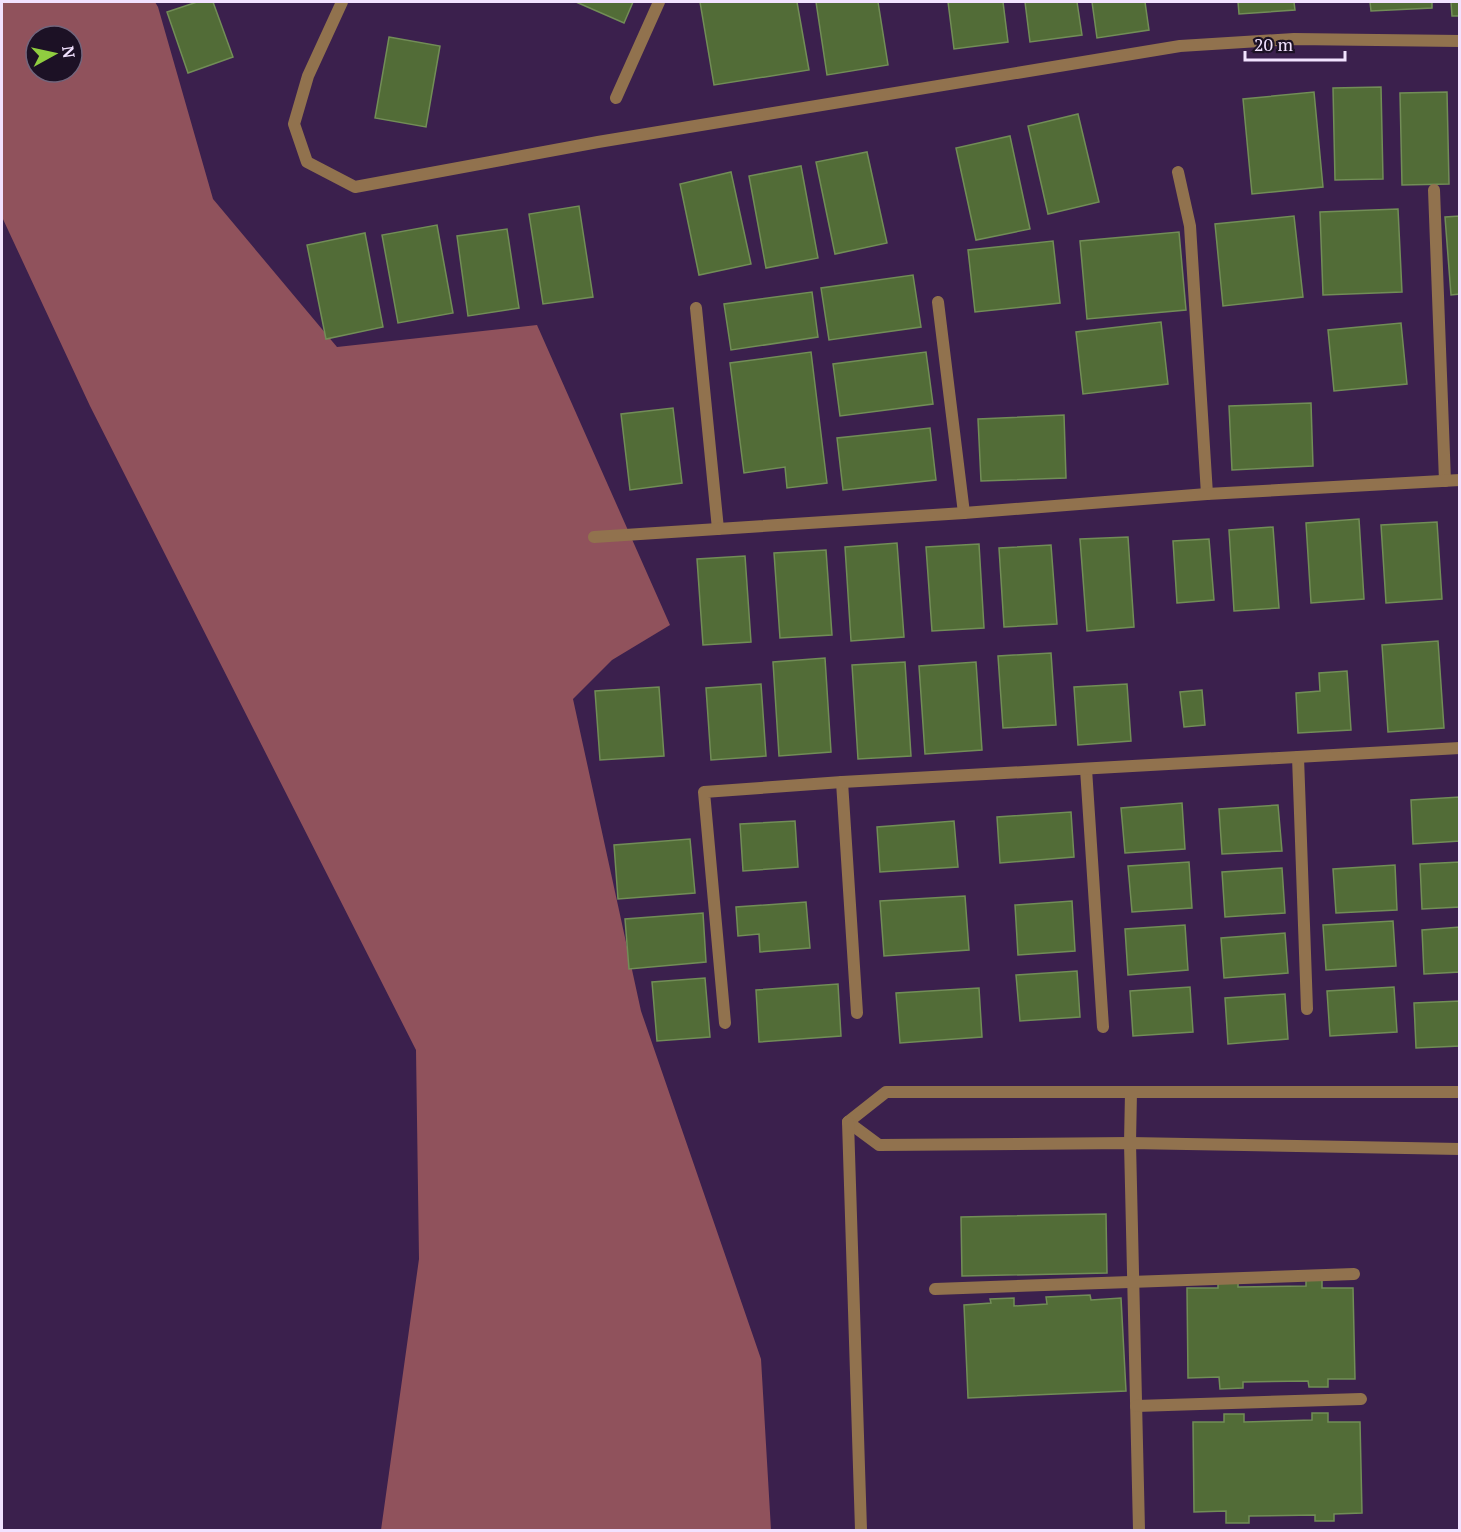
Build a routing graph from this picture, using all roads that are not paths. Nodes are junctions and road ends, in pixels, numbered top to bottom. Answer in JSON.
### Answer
{"nodes":[{"id":1,"x":342,"y":2,"type":"edge"},
{"id":2,"x":659,"y":2,"type":"edge"},
{"id":3,"x":1460,"y":40,"type":"edge"},
{"id":4,"x":616,"y":98,"type":"dead end"},
{"id":5,"x":1178,"y":172,"type":"dead end"},
{"id":6,"x":1434,"y":190,"type":"dead end"},
{"id":7,"x":938,"y":302,"type":"dead end"},
{"id":8,"x":696,"y":308,"type":"dead end"},
{"id":9,"x":1460,"y":480,"type":"edge"},
{"id":10,"x":1445,"y":481,"type":"junction"},
{"id":11,"x":1207,"y":494,"type":"junction"},
{"id":12,"x":964,"y":513,"type":"junction"},
{"id":13,"x":718,"y":529,"type":"junction"},
{"id":14,"x":594,"y":537,"type":"dead end"},
{"id":15,"x":1460,"y":748,"type":"edge"},
{"id":16,"x":1298,"y":757,"type":"junction"},
{"id":17,"x":1086,"y":769,"type":"junction"},
{"id":18,"x":842,"y":782,"type":"junction"},
{"id":19,"x":1307,"y":1009,"type":"dead end"},
{"id":20,"x":857,"y":1013,"type":"dead end"},
{"id":21,"x":725,"y":1023,"type":"dead end"},
{"id":22,"x":1103,"y":1027,"type":"dead end"},
{"id":23,"x":1131,"y":1092,"type":"junction"},
{"id":24,"x":1460,"y":1092,"type":"edge"},
{"id":25,"x":848,"y":1122,"type":"junction"},
{"id":26,"x":1130,"y":1143,"type":"junction"},
{"id":27,"x":1460,"y":1149,"type":"edge"},
{"id":28,"x":1354,"y":1274,"type":"dead end"},
{"id":29,"x":1133,"y":1282,"type":"junction"},
{"id":30,"x":935,"y":1288,"type":"dead end"},
{"id":31,"x":1361,"y":1399,"type":"dead end"},
{"id":32,"x":1136,"y":1406,"type":"junction"},
{"id":33,"x":861,"y":1530,"type":"edge"},
{"id":34,"x":1139,"y":1530,"type":"edge"}],
"edges":[{"from":1,"to":3,"type":"street"},
{"from":2,"to":4,"type":"street"},
{"from":5,"to":11,"type":"street"},
{"from":6,"to":10,"type":"street"},
{"from":7,"to":12,"type":"street"},
{"from":8,"to":13,"type":"street"},
{"from":9,"to":10,"type":"street"},
{"from":10,"to":11,"type":"street"},
{"from":11,"to":12,"type":"street"},
{"from":12,"to":13,"type":"street"},
{"from":13,"to":14,"type":"street"},
{"from":15,"to":16,"type":"street"},
{"from":16,"to":17,"type":"street"},
{"from":16,"to":19,"type":"street"},
{"from":17,"to":18,"type":"street"},
{"from":17,"to":22,"type":"street"},
{"from":18,"to":20,"type":"street"},
{"from":18,"to":21,"type":"street"},
{"from":23,"to":24,"type":"street"},
{"from":23,"to":25,"type":"street"},
{"from":23,"to":26,"type":"street"},
{"from":25,"to":26,"type":"street"},
{"from":25,"to":33,"type":"street"},
{"from":26,"to":27,"type":"street"},
{"from":26,"to":29,"type":"street"},
{"from":28,"to":29,"type":"street"},
{"from":29,"to":30,"type":"street"},
{"from":29,"to":32,"type":"street"},
{"from":31,"to":32,"type":"street"},
{"from":32,"to":34,"type":"street"}]}
